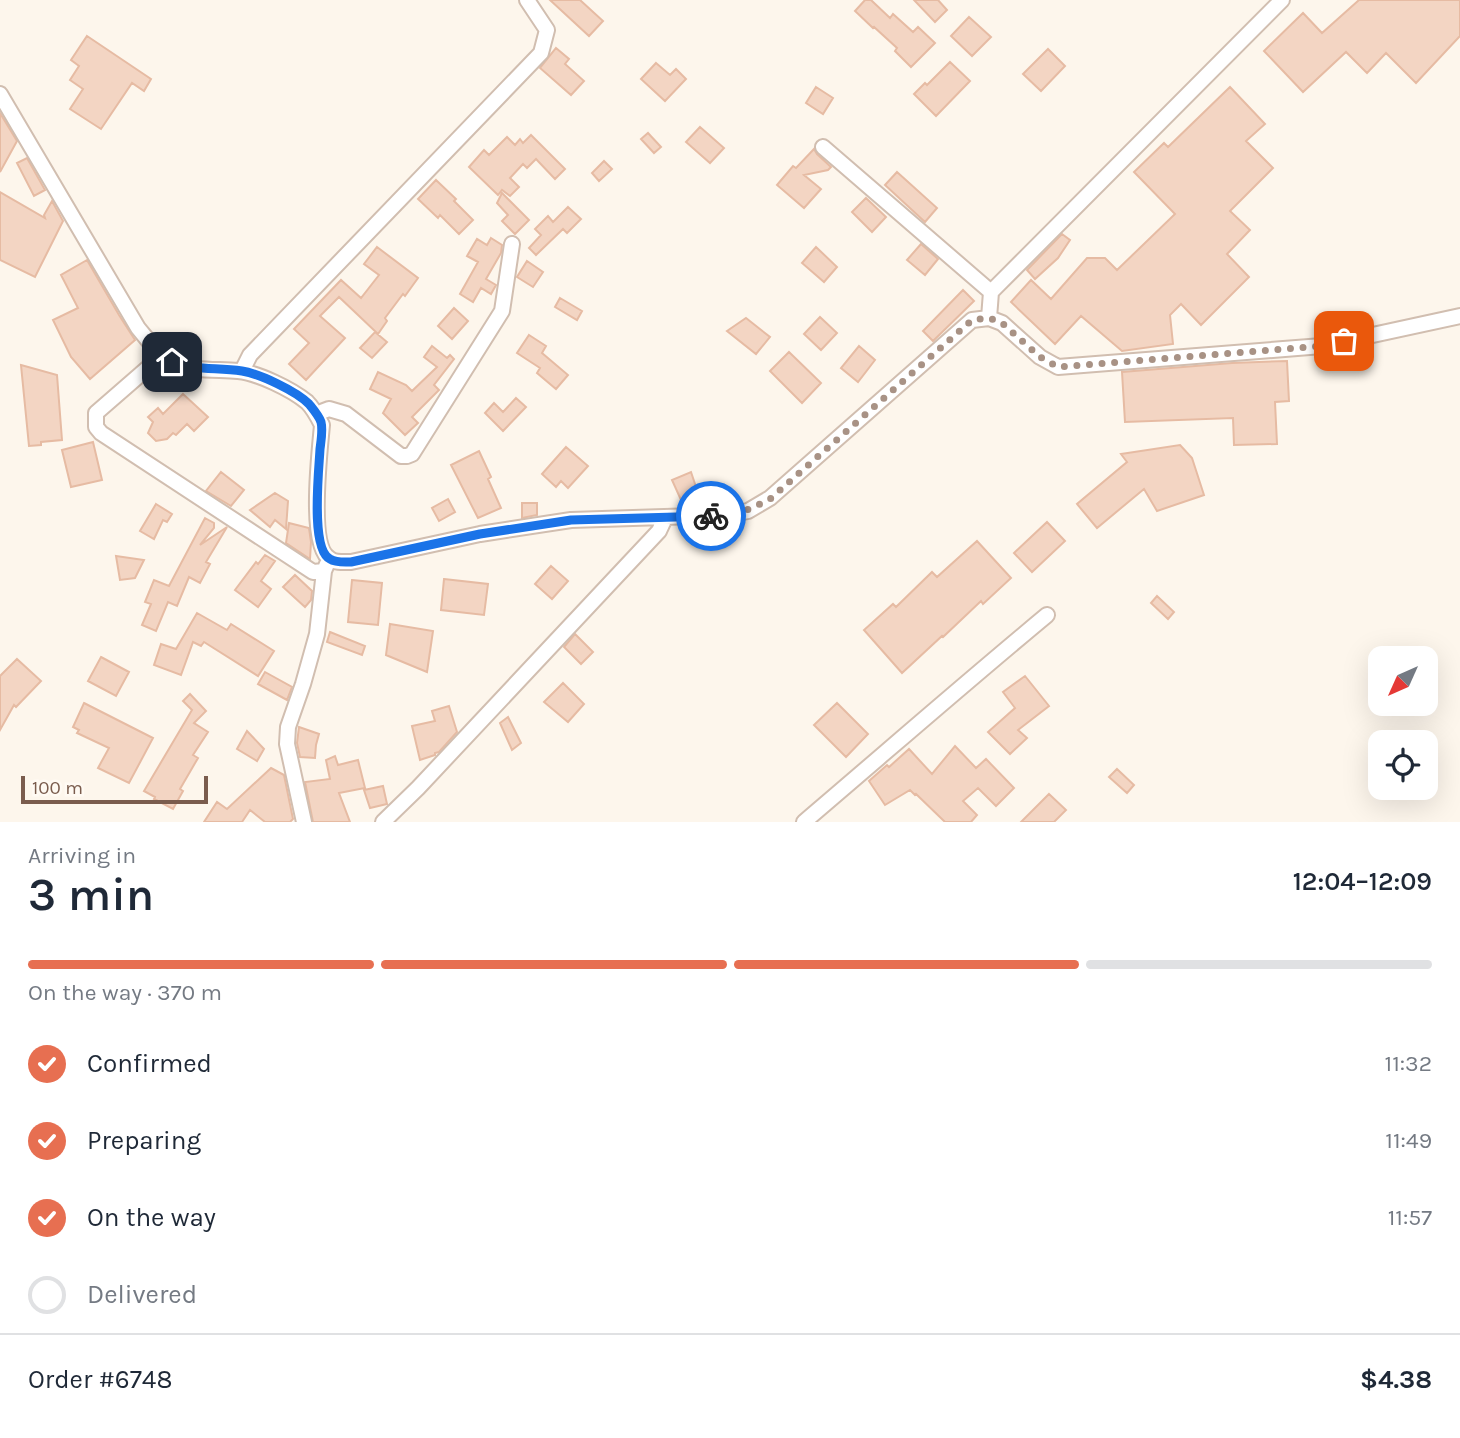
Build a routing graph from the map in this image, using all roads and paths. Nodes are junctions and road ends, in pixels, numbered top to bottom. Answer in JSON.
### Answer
{"nodes":[{"id":1,"x":527,"y":0,"type":"edge"},
{"id":2,"x":1282,"y":0,"type":"edge"},
{"id":3,"x":0,"y":94,"type":"edge"},
{"id":4,"x":823,"y":147,"type":"dead end"},
{"id":5,"x":512,"y":244,"type":"dead end"},
{"id":6,"x":990,"y":292,"type":"junction"},
{"id":7,"x":1460,"y":316,"type":"edge"},
{"id":8,"x":989,"y":318,"type":"junction"},
{"id":9,"x":160,"y":354,"type":"junction"},
{"id":10,"x":242,"y":371,"type":"junction"},
{"id":11,"x":316,"y":414,"type":"junction"},
{"id":12,"x":665,"y":518,"type":"junction"},
{"id":13,"x":327,"y":565,"type":"junction"},
{"id":14,"x":1047,"y":615,"type":"dead end"},
{"id":15,"x":304,"y":822,"type":"edge"},
{"id":16,"x":383,"y":822,"type":"edge"},
{"id":17,"x":804,"y":822,"type":"edge"}],
"edges":[{"from":1,"to":10,"type":"street"},
{"from":2,"to":6,"type":"street"},
{"from":3,"to":9,"type":"street"},
{"from":4,"to":6,"type":"street"},
{"from":5,"to":11,"type":"street"},
{"from":6,"to":8,"type":"street"},
{"from":7,"to":8,"type":"street"},
{"from":8,"to":12,"type":"street"},
{"from":9,"to":10,"type":"street"},
{"from":9,"to":13,"type":"street"},
{"from":10,"to":11,"type":"street"},
{"from":11,"to":13,"type":"street"},
{"from":12,"to":13,"type":"street"},
{"from":12,"to":16,"type":"street"},
{"from":13,"to":15,"type":"street"},
{"from":14,"to":17,"type":"street"}]}
